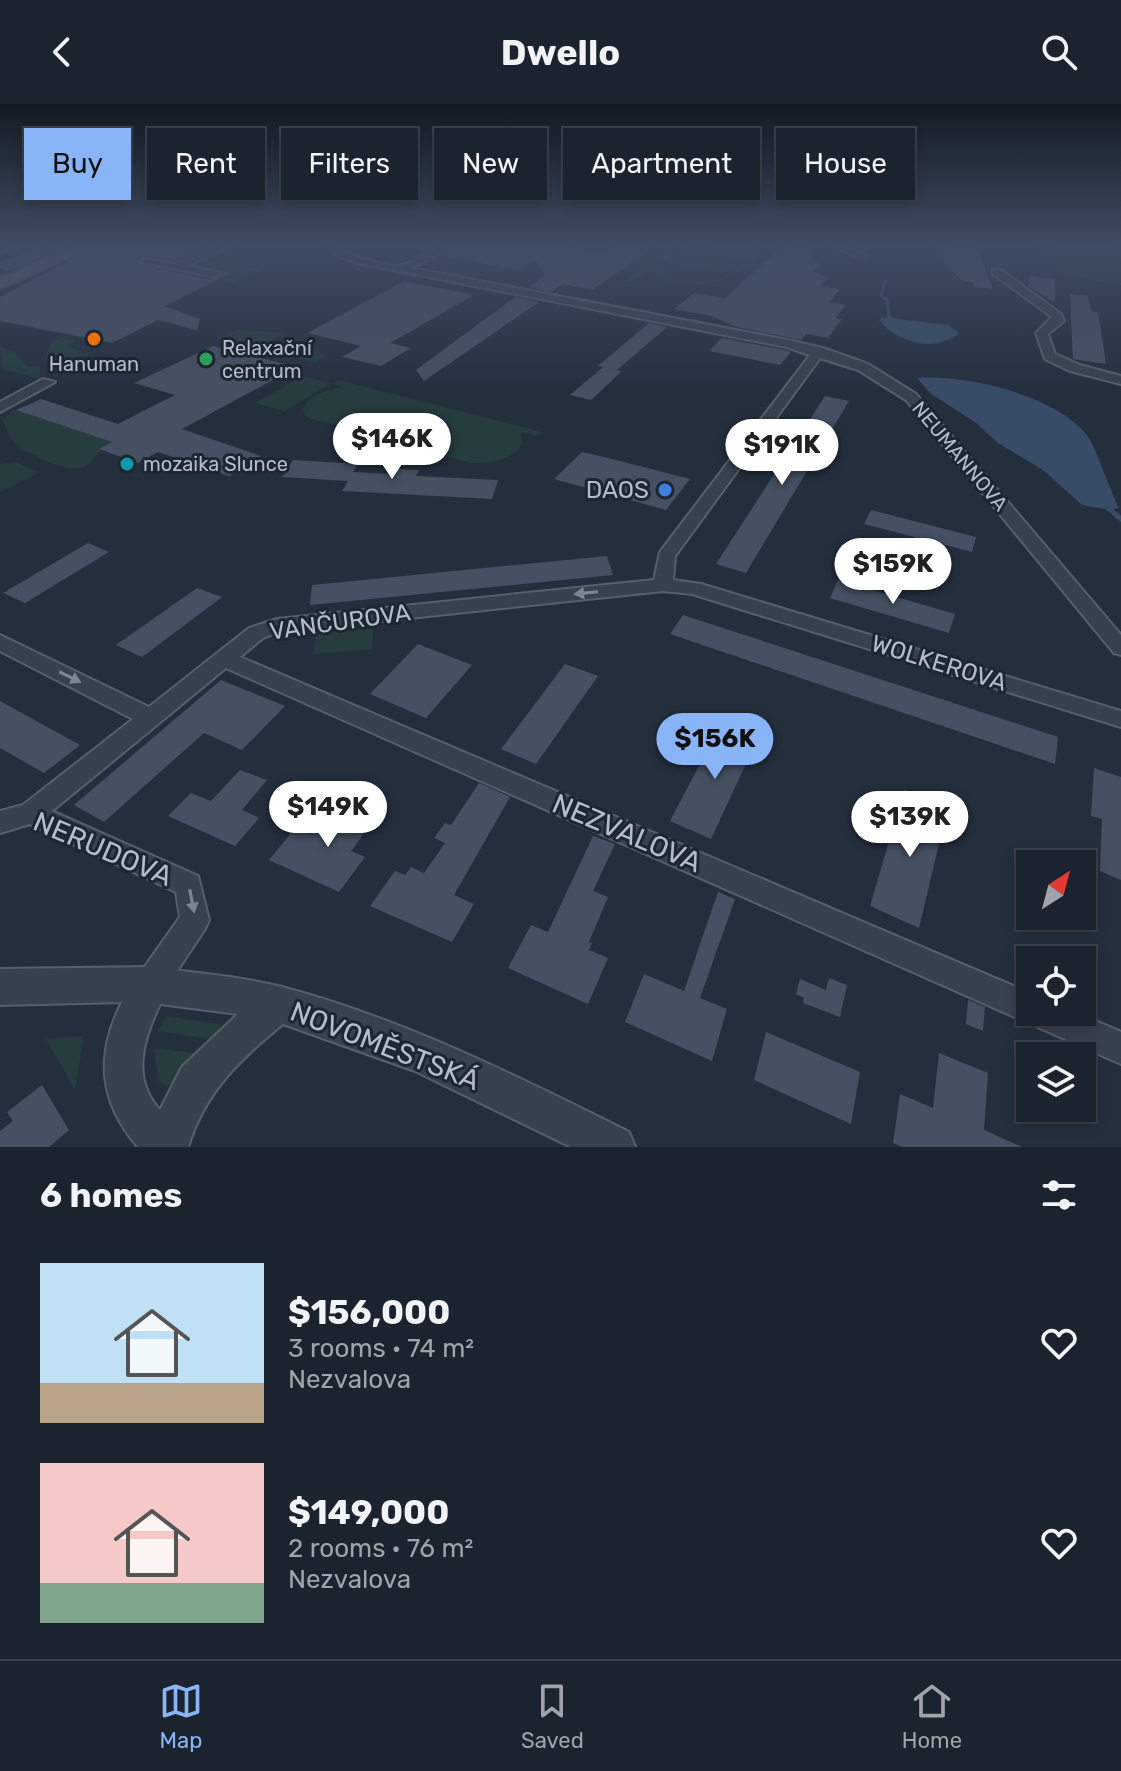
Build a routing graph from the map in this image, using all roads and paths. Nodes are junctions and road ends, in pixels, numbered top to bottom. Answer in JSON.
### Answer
{"nodes":[{"id":1,"x":527,"y":294,"type":"edge"},
{"id":2,"x":1027,"y":294,"type":"edge"},
{"id":3,"x":819,"y":351,"type":"junction"},
{"id":4,"x":1121,"y":380,"type":"edge"},
{"id":5,"x":48,"y":382,"type":"dead end"},
{"id":6,"x":0,"y":408,"type":"edge"},
{"id":7,"x":663,"y":585,"type":"junction"},
{"id":8,"x":0,"y":642,"type":"edge"},
{"id":9,"x":1121,"y":648,"type":"edge"},
{"id":10,"x":223,"y":658,"type":"junction"},
{"id":11,"x":150,"y":717,"type":"junction"},
{"id":12,"x":1121,"y":719,"type":"edge"},
{"id":13,"x":31,"y":813,"type":"junction"},
{"id":14,"x":0,"y":822,"type":"edge"},
{"id":15,"x":150,"y":985,"type":"junction"},
{"id":16,"x":0,"y":987,"type":"edge"},
{"id":17,"x":1016,"y":1002,"type":"edge"},
{"id":18,"x":279,"y":1004,"type":"junction"},
{"id":19,"x":1071,"y":1026,"type":"edge"},
{"id":20,"x":1121,"y":1048,"type":"edge"},
{"id":21,"x":166,"y":1147,"type":"edge"},
{"id":22,"x":614,"y":1147,"type":"edge"}],
"edges":[{"from":1,"to":3,"type":"street","name":"NEUMANNOVA"},
{"from":2,"to":4,"type":"street"},
{"from":3,"to":7,"type":"street"},
{"from":3,"to":9,"type":"street","name":"NEUMANNOVA"},
{"from":5,"to":6,"type":"street"},
{"from":7,"to":10,"type":"street","name":"VANČUROVA","one_way":true},
{"from":7,"to":12,"type":"street","name":"WOLKEROVA"},
{"from":8,"to":11,"type":"street","one_way":true},
{"from":10,"to":11,"type":"street","name":"VANČUROVA"},
{"from":10,"to":17,"type":"street","name":"NEZVALOVA"},
{"from":11,"to":13,"type":"street","name":"VANČUROVA"},
{"from":13,"to":14,"type":"street","name":"NERUDOVA"},
{"from":13,"to":15,"type":"street","name":"NERUDOVA","one_way":true},
{"from":15,"to":16,"type":"street","name":"NOVOMĚSTSKÁ"},
{"from":15,"to":18,"type":"street","name":"NOVOMĚSTSKÁ"},
{"from":15,"to":21,"type":"street"},
{"from":18,"to":21,"type":"street"},
{"from":18,"to":22,"type":"street","name":"NOVOMĚSTSKÁ"},
{"from":19,"to":20,"type":"street"}]}
